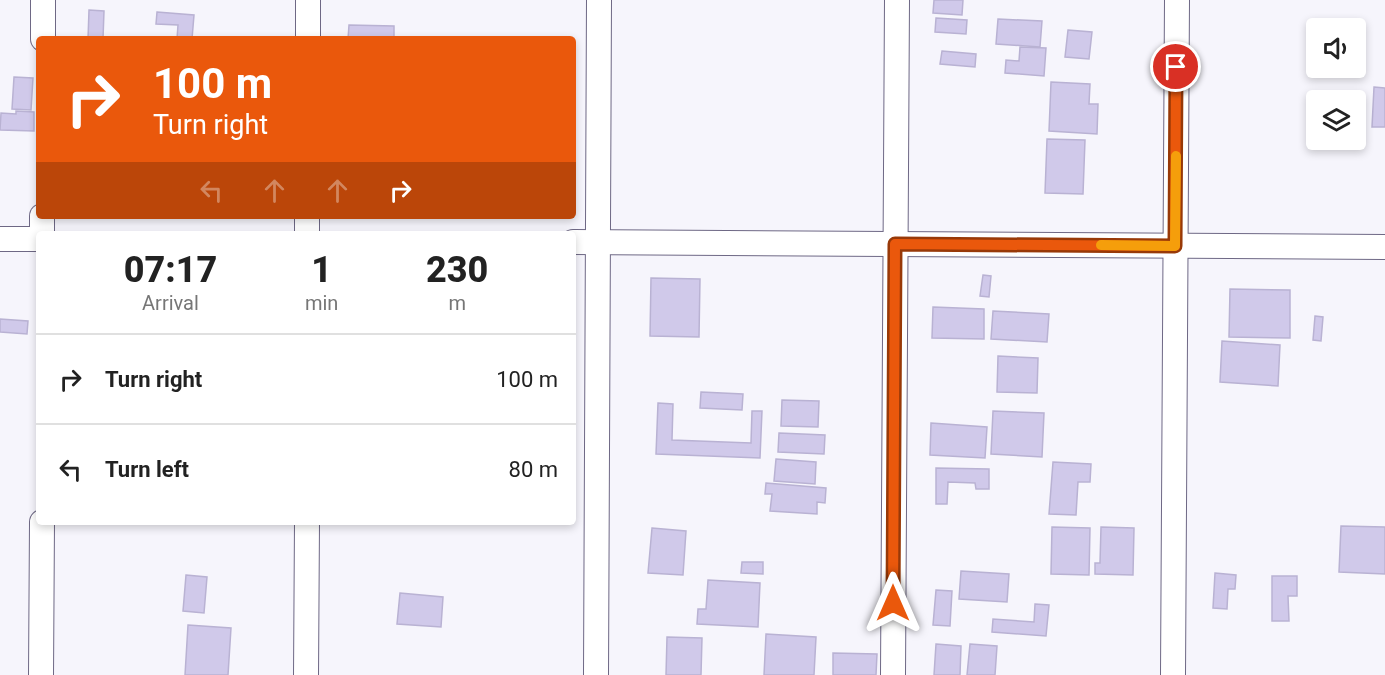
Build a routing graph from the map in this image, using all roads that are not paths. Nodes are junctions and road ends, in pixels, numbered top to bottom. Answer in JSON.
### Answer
{"nodes":[{"id":1,"x":43,"y":0,"type":"edge"},
{"id":2,"x":308,"y":0,"type":"edge"},
{"id":3,"x":598,"y":0,"type":"edge"},
{"id":4,"x":897,"y":0,"type":"edge"},
{"id":5,"x":1177,"y":0,"type":"edge"},
{"id":6,"x":43,"y":36,"type":"edge"},
{"id":7,"x":308,"y":36,"type":"edge"},
{"id":8,"x":0,"y":239,"type":"edge"},
{"id":9,"x":36,"y":239,"type":"edge"},
{"id":10,"x":576,"y":242,"type":"edge"},
{"id":11,"x":598,"y":243,"type":"junction"},
{"id":12,"x":895,"y":244,"type":"junction"},
{"id":13,"x":1175,"y":246,"type":"junction"},
{"id":14,"x":1385,"y":247,"type":"edge"},
{"id":15,"x":42,"y":525,"type":"edge"},
{"id":16,"x":307,"y":525,"type":"edge"},
{"id":17,"x":41,"y":675,"type":"edge"},
{"id":18,"x":306,"y":675,"type":"edge"},
{"id":19,"x":596,"y":675,"type":"edge"},
{"id":20,"x":893,"y":675,"type":"edge"},
{"id":21,"x":1173,"y":675,"type":"edge"}],
"edges":[{"from":1,"to":6,"type":"street"},
{"from":2,"to":7,"type":"street"},
{"from":3,"to":11,"type":"street"},
{"from":4,"to":12,"type":"street"},
{"from":5,"to":13,"type":"street"},
{"from":8,"to":9,"type":"street"},
{"from":10,"to":11,"type":"street"},
{"from":11,"to":12,"type":"street"},
{"from":11,"to":19,"type":"street"},
{"from":12,"to":13,"type":"street"},
{"from":12,"to":20,"type":"street"},
{"from":13,"to":14,"type":"street"},
{"from":13,"to":21,"type":"street"},
{"from":15,"to":17,"type":"street"},
{"from":16,"to":18,"type":"street"}]}
